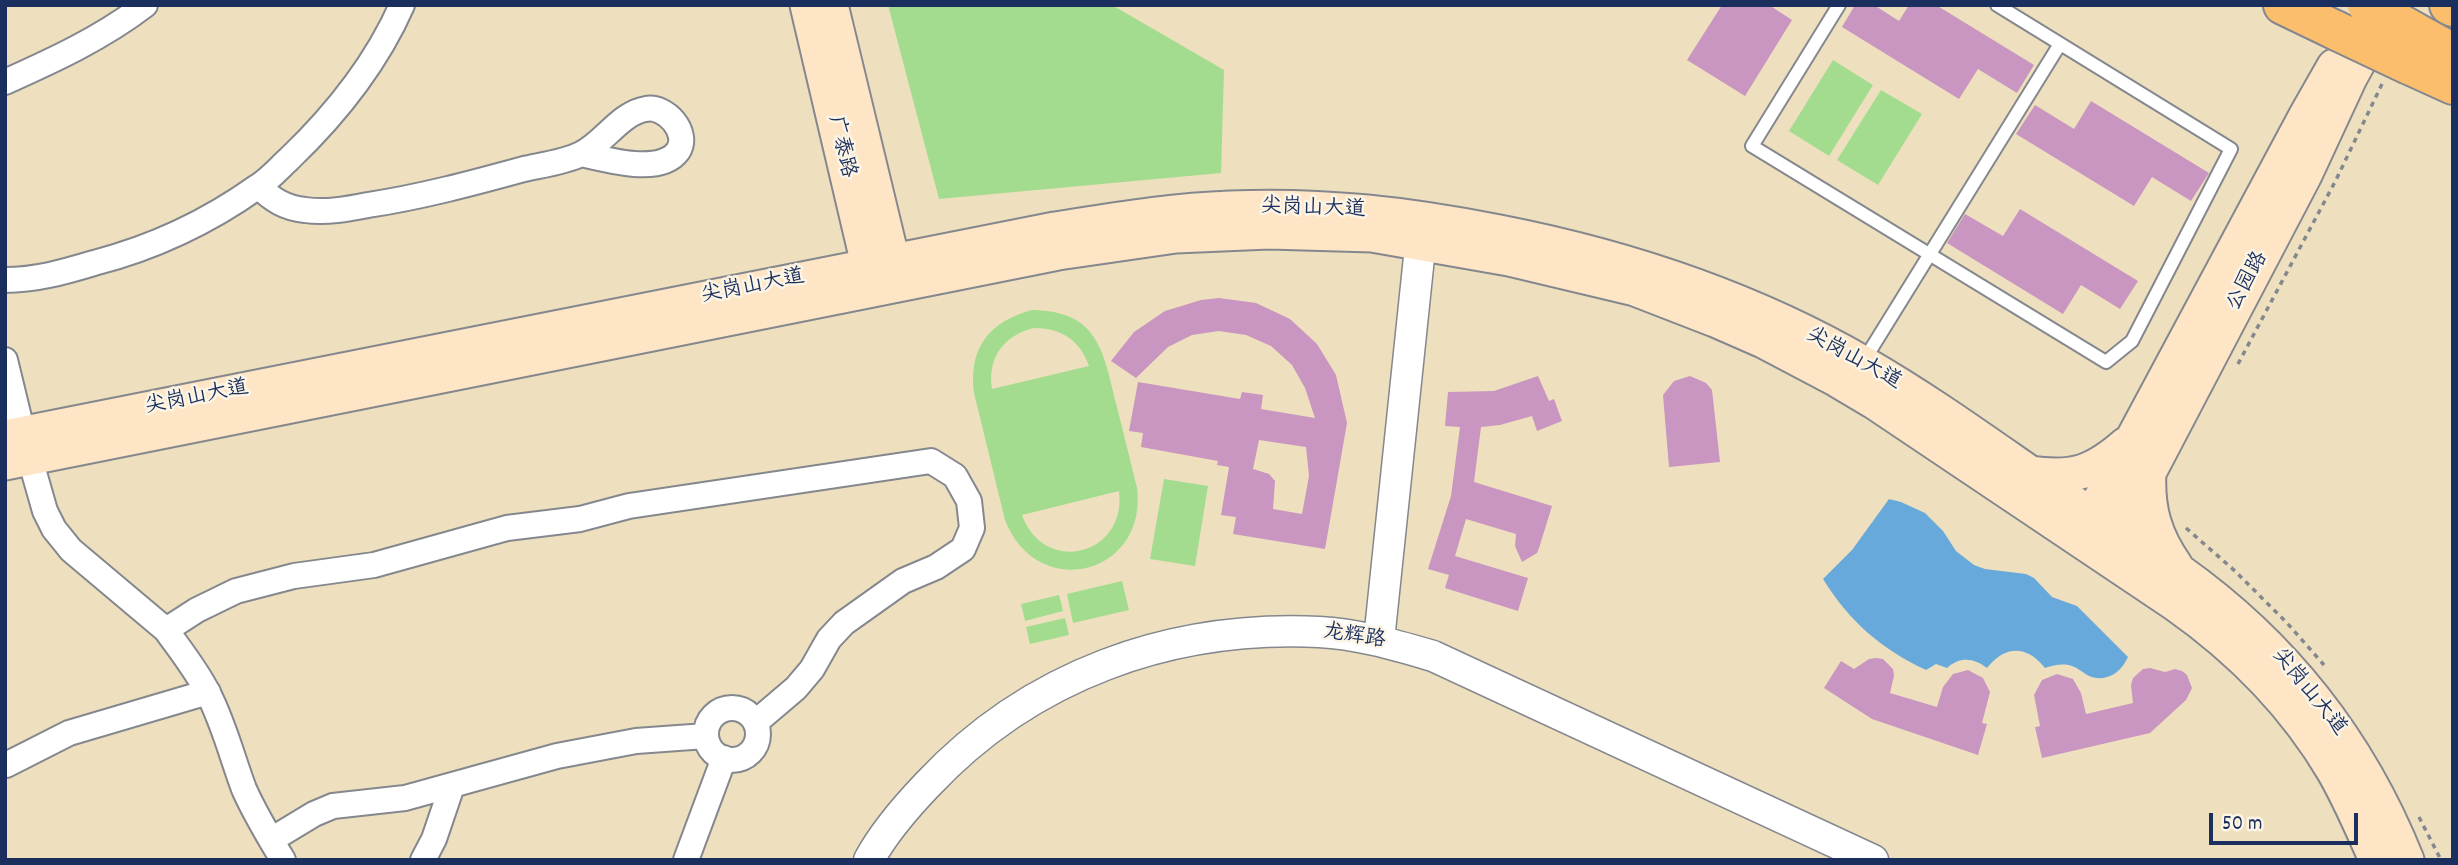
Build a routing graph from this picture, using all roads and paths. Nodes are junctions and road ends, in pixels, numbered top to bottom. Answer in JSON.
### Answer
{"nodes":[{"id":1,"x":145,"y":5,"type":"edge"},
{"id":2,"x":402,"y":5,"type":"edge"},
{"id":3,"x":807,"y":5,"type":"edge"},
{"id":4,"x":831,"y":5,"type":"edge"},
{"id":5,"x":1839,"y":5,"type":"edge"},
{"id":6,"x":1997,"y":5,"type":"edge"},
{"id":7,"x":2283,"y":5,"type":"edge"},
{"id":8,"x":2367,"y":5,"type":"edge"},
{"id":9,"x":2389,"y":5,"type":"edge"},
{"id":10,"x":2060,"y":44,"type":"junction"},
{"id":11,"x":2419,"y":58,"type":"edge"},
{"id":12,"x":5,"y":82,"type":"edge"},
{"id":13,"x":2453,"y":85,"type":"edge"},
{"id":14,"x":581,"y":154,"type":"dead end"},
{"id":15,"x":259,"y":187,"type":"junction"},
{"id":16,"x":1422,"y":230,"type":"junction"},
{"id":17,"x":1929,"y":254,"type":"junction"},
{"id":18,"x":883,"y":274,"type":"junction"},
{"id":19,"x":5,"y":280,"type":"edge"},
{"id":20,"x":5,"y":360,"type":"edge"},
{"id":21,"x":1862,"y":362,"type":"junction"},
{"id":22,"x":2235,"y":370,"type":"dead end"},
{"id":23,"x":9,"y":395,"type":"edge"},
{"id":24,"x":2133,"y":438,"type":"junction"},
{"id":25,"x":16,"y":448,"type":"edge"},
{"id":26,"x":2149,"y":471,"type":"junction"},
{"id":27,"x":2030,"y":473,"type":"junction"},
{"id":28,"x":2098,"y":535,"type":"junction"},
{"id":29,"x":2180,"y":571,"type":"junction"},
{"id":30,"x":166,"y":631,"type":"junction"},
{"id":31,"x":1379,"y":640,"type":"junction"},
{"id":32,"x":208,"y":692,"type":"junction"},
{"id":33,"x":755,"y":722,"type":"junction"},
{"id":34,"x":706,"y":736,"type":"junction"},
{"id":35,"x":724,"y":758,"type":"junction"},
{"id":36,"x":5,"y":765,"type":"edge"},
{"id":37,"x":452,"y":786,"type":"junction"},
{"id":38,"x":277,"y":850,"type":"edge"},
{"id":39,"x":423,"y":860,"type":"edge"},
{"id":40,"x":686,"y":860,"type":"edge"},
{"id":41,"x":869,"y":860,"type":"edge"},
{"id":42,"x":1873,"y":860,"type":"edge"},
{"id":43,"x":2376,"y":860,"type":"edge"},
{"id":44,"x":2407,"y":860,"type":"edge"}],
"edges":[{"from":1,"to":12,"type":"street"},
{"from":2,"to":15,"type":"street"},
{"from":3,"to":18,"type":"main road","name":"广泰路"},
{"from":4,"to":18,"type":"main road","name":"广泰路"},
{"from":5,"to":17,"type":"lane"},
{"from":6,"to":10,"type":"lane"},
{"from":7,"to":11,"type":"highway","bridge":true},
{"from":8,"to":11,"type":"highway","bridge":true},
{"from":8,"to":24,"type":"main road","name":"公园路"},
{"from":9,"to":26,"type":"main road","name":"公园路"},
{"from":10,"to":17,"type":"lane"},
{"from":10,"to":17,"type":"lane"},
{"from":11,"to":13,"type":"highway"},
{"from":11,"to":22,"type":"path","number":"公园路"},
{"from":14,"to":15,"type":"street"},
{"from":15,"to":19,"type":"street"},
{"from":16,"to":18,"type":"main road","name":"尖岗山大道"},
{"from":16,"to":21,"type":"main road","name":"尖岗山大道"},
{"from":16,"to":28,"type":"main road","name":"尖岗山大道"},
{"from":16,"to":31,"type":"street"},
{"from":17,"to":21,"type":"lane"},
{"from":18,"to":25,"type":"main road","name":"尖岗山大道"},
{"from":20,"to":23,"type":"street"},
{"from":21,"to":27,"type":"main road","name":"尖岗山大道"},
{"from":23,"to":25,"type":"street"},
{"from":24,"to":27,"type":"main road"},
{"from":24,"to":28,"type":"main road","name":"公园路"},
{"from":25,"to":30,"type":"street"},
{"from":26,"to":28,"type":"main road","name":"公园路"},
{"from":26,"to":29,"type":"main road"},
{"from":27,"to":28,"type":"main road","name":"尖岗山大道"},
{"from":28,"to":29,"type":"main road","name":"尖岗山大道"},
{"from":28,"to":43,"type":"main road","name":"尖岗山大道"},
{"from":29,"to":44,"type":"main road","name":"尖岗山大道"},
{"from":30,"to":32,"type":"street"},
{"from":30,"to":33,"type":"street"},
{"from":31,"to":41,"type":"street","name":"龙辉路"},
{"from":31,"to":42,"type":"street","name":"龙辉路"},
{"from":32,"to":36,"type":"street"},
{"from":32,"to":38,"type":"street"},
{"from":33,"to":34,"type":"street"},
{"from":33,"to":35,"type":"street"},
{"from":34,"to":35,"type":"street"},
{"from":34,"to":37,"type":"street"},
{"from":35,"to":40,"type":"street"},
{"from":37,"to":38,"type":"street"},
{"from":37,"to":39,"type":"street"}]}
